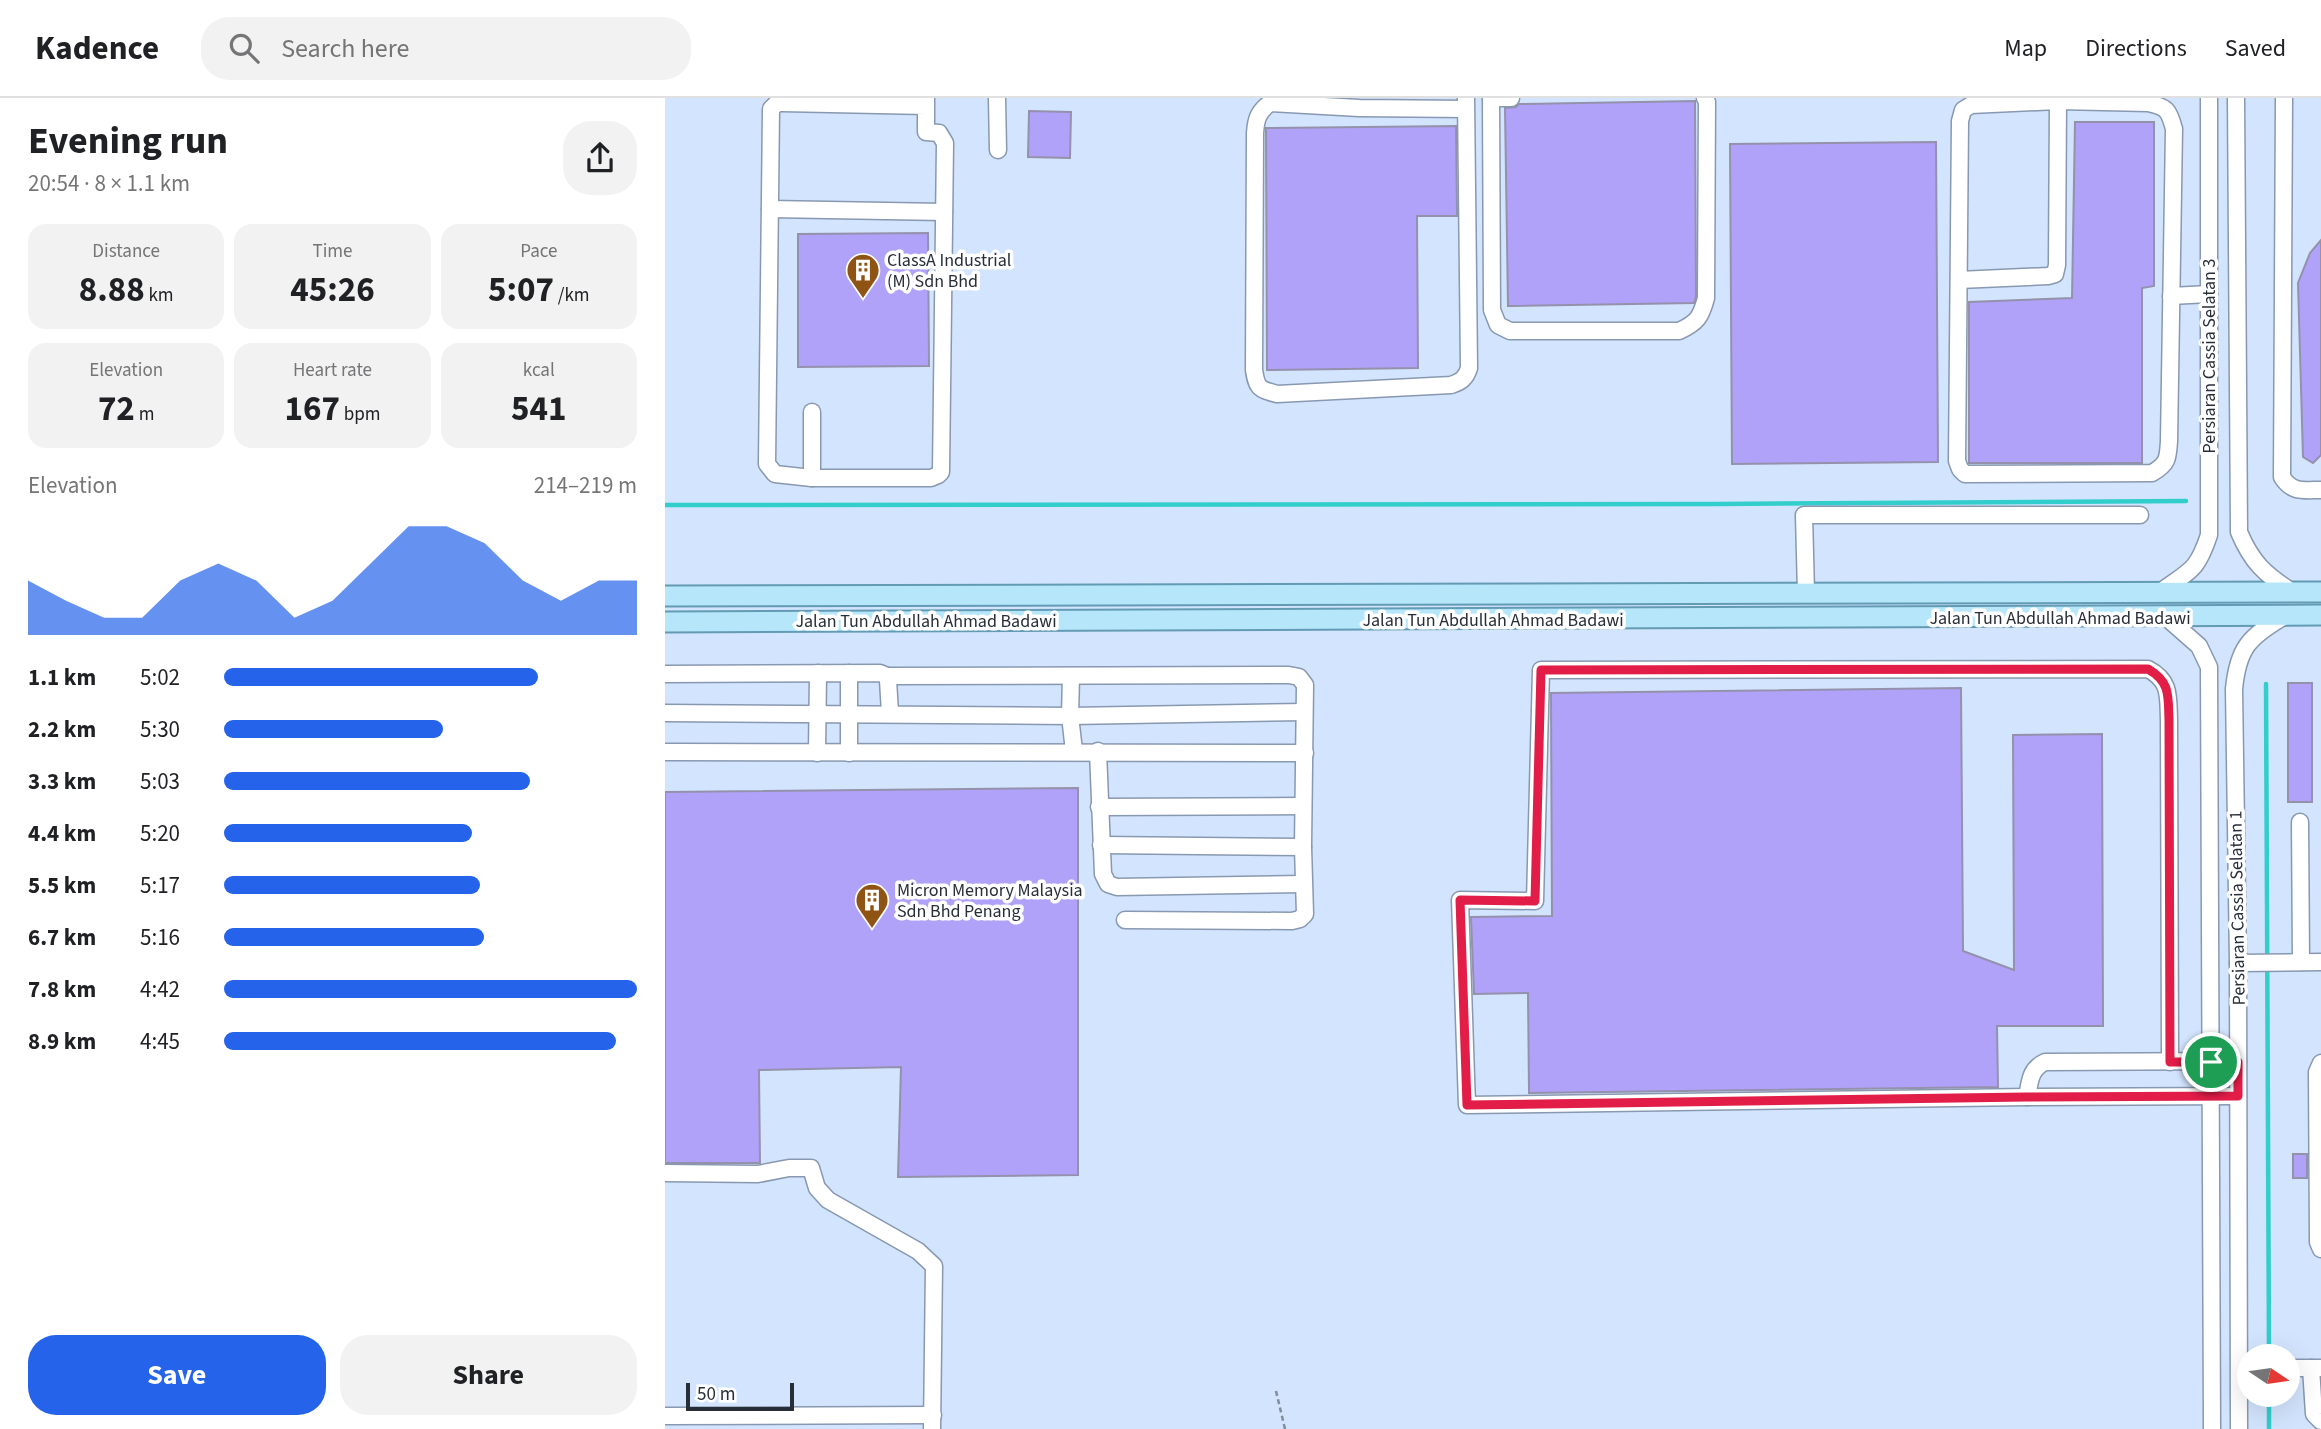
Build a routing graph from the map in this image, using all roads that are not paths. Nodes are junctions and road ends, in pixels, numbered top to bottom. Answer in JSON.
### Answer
{"nodes":[{"id":1,"x":997,"y":98,"type":"edge"},
{"id":2,"x":1491,"y":98,"type":"edge"},
{"id":3,"x":1511,"y":98,"type":"edge"},
{"id":4,"x":1705,"y":98,"type":"edge"},
{"id":5,"x":2209,"y":98,"type":"edge"},
{"id":6,"x":2236,"y":98,"type":"edge"},
{"id":7,"x":2284,"y":98,"type":"edge"},
{"id":8,"x":2057,"y":99,"type":"edge"},
{"id":9,"x":926,"y":102,"type":"edge"},
{"id":10,"x":1359,"y":103,"type":"edge"},
{"id":11,"x":1466,"y":104,"type":"edge"},
{"id":12,"x":998,"y":149,"type":"dead end"},
{"id":13,"x":770,"y":209,"type":"junction"},
{"id":14,"x":944,"y":212,"type":"junction"},
{"id":15,"x":1959,"y":280,"type":"junction"},
{"id":16,"x":2209,"y":294,"type":"junction"},
{"id":17,"x":2171,"y":296,"type":"junction"},
{"id":18,"x":813,"y":412,"type":"dead end"},
{"id":19,"x":812,"y":478,"type":"junction"},
{"id":20,"x":2321,"y":490,"type":"edge"},
{"id":21,"x":2140,"y":515,"type":"dead end"},
{"id":22,"x":2292,"y":592,"type":"junction"},
{"id":23,"x":2321,"y":592,"type":"edge"},
{"id":24,"x":1806,"y":593,"type":"junction"},
{"id":25,"x":2159,"y":593,"type":"junction"},
{"id":26,"x":665,"y":596,"type":"edge"},
{"id":27,"x":2321,"y":615,"type":"edge"},
{"id":28,"x":2166,"y":617,"type":"junction"},
{"id":29,"x":2283,"y":617,"type":"junction"},
{"id":30,"x":665,"y":622,"type":"edge"},
{"id":31,"x":818,"y":673,"type":"junction"},
{"id":32,"x":849,"y":673,"type":"junction"},
{"id":33,"x":665,"y":674,"type":"edge"},
{"id":34,"x":887,"y":676,"type":"junction"},
{"id":35,"x":1071,"y":676,"type":"junction"},
{"id":36,"x":1304,"y":712,"type":"junction"},
{"id":37,"x":665,"y":713,"type":"edge"},
{"id":38,"x":817,"y":713,"type":"junction"},
{"id":39,"x":849,"y":713,"type":"junction"},
{"id":40,"x":890,"y":713,"type":"junction"},
{"id":41,"x":1070,"y":716,"type":"junction"},
{"id":42,"x":1074,"y":751,"type":"junction"},
{"id":43,"x":1098,"y":751,"type":"junction"},
{"id":44,"x":665,"y":752,"type":"edge"},
{"id":45,"x":817,"y":753,"type":"junction"},
{"id":46,"x":849,"y":753,"type":"junction"},
{"id":47,"x":1305,"y":753,"type":"junction"},
{"id":48,"x":1099,"y":807,"type":"junction"},
{"id":49,"x":1303,"y":807,"type":"junction"},
{"id":50,"x":2300,"y":822,"type":"dead end"},
{"id":51,"x":1101,"y":845,"type":"junction"},
{"id":52,"x":1303,"y":847,"type":"junction"},
{"id":53,"x":1303,"y":884,"type":"junction"},
{"id":54,"x":1125,"y":920,"type":"dead end"},
{"id":55,"x":2301,"y":962,"type":"junction"},
{"id":56,"x":2321,"y":962,"type":"edge"},
{"id":57,"x":2244,"y":963,"type":"junction"},
{"id":58,"x":2170,"y":1062,"type":"junction"},
{"id":59,"x":2211,"y":1062,"type":"junction"},
{"id":60,"x":2238,"y":1062,"type":"junction"},
{"id":61,"x":2321,"y":1063,"type":"edge"},
{"id":62,"x":2211,"y":1096,"type":"junction"},
{"id":63,"x":2238,"y":1096,"type":"junction"},
{"id":64,"x":2027,"y":1097,"type":"junction"},
{"id":65,"x":665,"y":1174,"type":"edge"},
{"id":66,"x":2321,"y":1249,"type":"edge"},
{"id":67,"x":2243,"y":1344,"type":"edge"},
{"id":68,"x":2316,"y":1368,"type":"edge"},
{"id":69,"x":2241,"y":1407,"type":"edge"},
{"id":70,"x":665,"y":1416,"type":"edge"},
{"id":71,"x":2321,"y":1421,"type":"edge"},
{"id":72,"x":932,"y":1422,"type":"edge"},
{"id":73,"x":2212,"y":1429,"type":"edge"},
{"id":74,"x":2239,"y":1429,"type":"edge"}],
"edges":[{"from":1,"to":12,"type":"street"},
{"from":2,"to":3,"type":"street"},
{"from":2,"to":4,"type":"street"},
{"from":5,"to":16,"type":"street","name":"Persiaran Cassia Selatan 3"},
{"from":6,"to":22,"type":"street","name":"Persiaran Cassia Selatan 3"},
{"from":7,"to":20,"type":"street"},
{"from":8,"to":15,"type":"street"},
{"from":8,"to":15,"type":"street"},
{"from":8,"to":17,"type":"street"},
{"from":9,"to":13,"type":"street"},
{"from":9,"to":14,"type":"street"},
{"from":10,"to":11,"type":"street"},
{"from":10,"to":11,"type":"street"},
{"from":13,"to":14,"type":"street"},
{"from":13,"to":19,"type":"street"},
{"from":14,"to":19,"type":"street"},
{"from":15,"to":17,"type":"street"},
{"from":16,"to":17,"type":"street"},
{"from":16,"to":25,"type":"street","name":"Persiaran Cassia Selatan 3"},
{"from":18,"to":19,"type":"street"},
{"from":21,"to":24,"type":"street"},
{"from":22,"to":23,"type":"main road","name":"Jalan Tun Abdullah Ahmad Badawi"},
{"from":22,"to":25,"type":"main road","name":"Jalan Tun Abdullah Ahmad Badawi"},
{"from":24,"to":25,"type":"main road","name":"Jalan Tun Abdullah Ahmad Badawi"},
{"from":24,"to":26,"type":"main road","name":"Jalan Tun Abdullah Ahmad Badawi"},
{"from":27,"to":29,"type":"main road","name":"Jalan Tun Abdullah Ahmad Badawi"},
{"from":28,"to":29,"type":"main road","name":"Jalan Tun Abdullah Ahmad Badawi"},
{"from":28,"to":30,"type":"main road","name":"Jalan Tun Abdullah Ahmad Badawi"},
{"from":28,"to":59,"type":"street","name":"Persiaran Cassia Selatan 1"},
{"from":29,"to":57,"type":"street","name":"Persiaran Cassia Selatan 1"},
{"from":31,"to":32,"type":"street"},
{"from":31,"to":33,"type":"street"},
{"from":31,"to":38,"type":"street"},
{"from":32,"to":34,"type":"street"},
{"from":32,"to":39,"type":"street"},
{"from":34,"to":35,"type":"street"},
{"from":34,"to":40,"type":"street"},
{"from":35,"to":36,"type":"street"},
{"from":35,"to":41,"type":"street"},
{"from":36,"to":41,"type":"street"},
{"from":36,"to":47,"type":"street"},
{"from":37,"to":38,"type":"street"},
{"from":38,"to":39,"type":"street"},
{"from":38,"to":45,"type":"street"},
{"from":39,"to":40,"type":"street"},
{"from":39,"to":46,"type":"street"},
{"from":40,"to":41,"type":"street"},
{"from":41,"to":42,"type":"street"},
{"from":42,"to":43,"type":"street"},
{"from":42,"to":46,"type":"street"},
{"from":43,"to":47,"type":"street"},
{"from":43,"to":48,"type":"street"},
{"from":44,"to":45,"type":"street"},
{"from":45,"to":46,"type":"street"},
{"from":47,"to":49,"type":"street"},
{"from":48,"to":49,"type":"street"},
{"from":48,"to":51,"type":"street"},
{"from":49,"to":52,"type":"street"},
{"from":50,"to":55,"type":"street"},
{"from":51,"to":52,"type":"street"},
{"from":51,"to":53,"type":"street"},
{"from":52,"to":53,"type":"street"},
{"from":53,"to":54,"type":"street"},
{"from":55,"to":56,"type":"street"},
{"from":55,"to":57,"type":"street"},
{"from":57,"to":60,"type":"street","name":"Persiaran Cassia Selatan 1"},
{"from":58,"to":59,"type":"street"},
{"from":58,"to":64,"type":"street"},
{"from":58,"to":64,"type":"street"},
{"from":59,"to":60,"type":"street"},
{"from":59,"to":62,"type":"street","name":"Persiaran Cassia Selatan 1"},
{"from":60,"to":63,"type":"street","name":"Persiaran Cassia Selatan 1"},
{"from":61,"to":66,"type":"street"},
{"from":62,"to":63,"type":"street"},
{"from":62,"to":64,"type":"street"},
{"from":62,"to":73,"type":"street","name":"Persiaran Cassia Selatan 1"},
{"from":63,"to":67,"type":"street","name":"Persiaran Cassia Selatan 1"},
{"from":65,"to":72,"type":"street"},
{"from":68,"to":71,"type":"street"},
{"from":69,"to":74,"type":"street","name":"Persiaran Cassia Selatan 1"},
{"from":70,"to":72,"type":"street"}]}
